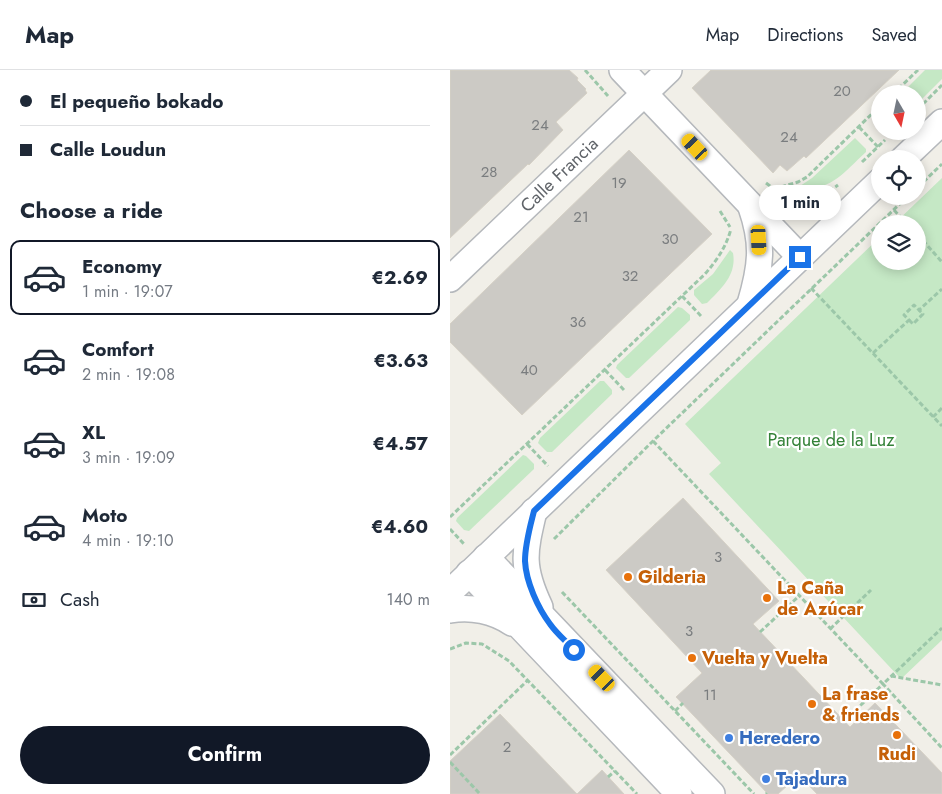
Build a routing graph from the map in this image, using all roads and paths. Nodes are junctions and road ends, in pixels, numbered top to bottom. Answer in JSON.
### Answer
{"nodes":[{"id":1,"x":622,"y":70,"type":"edge"},
{"id":2,"x":669,"y":70,"type":"edge"},
{"id":3,"x":918,"y":70,"type":"edge"},
{"id":4,"x":902,"y":85,"type":"edge"},
{"id":5,"x":942,"y":86,"type":"edge"},
{"id":6,"x":644,"y":94,"type":"junction"},
{"id":7,"x":926,"y":101,"type":"edge"},
{"id":8,"x":871,"y":115,"type":"edge"},
{"id":9,"x":942,"y":122,"type":"edge"},
{"id":10,"x":859,"y":127,"type":"junction"},
{"id":11,"x":885,"y":140,"type":"edge"},
{"id":12,"x":878,"y":147,"type":"junction"},
{"id":13,"x":912,"y":150,"type":"edge"},
{"id":14,"x":942,"y":164,"type":"edge"},
{"id":15,"x":857,"y":167,"type":"dead end"},
{"id":16,"x":926,"y":179,"type":"edge"},
{"id":17,"x":843,"y":180,"type":"dead end"},
{"id":18,"x":764,"y":182,"type":"dead end"},
{"id":19,"x":773,"y":189,"type":"junction"},
{"id":20,"x":871,"y":190,"type":"edge"},
{"id":21,"x":750,"y":204,"type":"junction"},
{"id":22,"x":715,"y":205,"type":"dead end"},
{"id":23,"x":899,"y":205,"type":"edge"},
{"id":24,"x":894,"y":210,"type":"junction"},
{"id":25,"x":899,"y":215,"type":"edge"},
{"id":26,"x":731,"y":229,"type":"junction"},
{"id":27,"x":735,"y":236,"type":"dead end"},
{"id":28,"x":926,"y":244,"type":"edge"},
{"id":29,"x":800,"y":257,"type":"junction"},
{"id":30,"x":942,"y":262,"type":"edge"},
{"id":31,"x":450,"y":279,"type":"edge"},
{"id":32,"x":811,"y":288,"type":"junction"},
{"id":33,"x":942,"y":289,"type":"edge"},
{"id":34,"x":682,"y":296,"type":"junction"},
{"id":35,"x":750,"y":304,"type":"junction"},
{"id":36,"x":919,"y":310,"type":"junction"},
{"id":37,"x":708,"y":312,"type":"dead end"},
{"id":38,"x":702,"y":317,"type":"junction"},
{"id":39,"x":908,"y":320,"type":"junction"},
{"id":40,"x":696,"y":323,"type":"dead end"},
{"id":41,"x":873,"y":353,"type":"junction"},
{"id":42,"x":605,"y":370,"type":"junction"},
{"id":43,"x":629,"y":385,"type":"dead end"},
{"id":44,"x":942,"y":408,"type":"edge"},
{"id":45,"x":933,"y":417,"type":"junction"},
{"id":46,"x":942,"y":426,"type":"edge"},
{"id":47,"x":653,"y":441,"type":"junction"},
{"id":48,"x":554,"y":458,"type":"dead end"},
{"id":49,"x":547,"y":465,"type":"dead end"},
{"id":50,"x":534,"y":511,"type":"junction"},
{"id":51,"x":450,"y":517,"type":"edge"},
{"id":52,"x":450,"y":528,"type":"edge"},
{"id":53,"x":554,"y":539,"type":"dead end"},
{"id":54,"x":464,"y":544,"type":"dead end"},
{"id":55,"x":478,"y":565,"type":"junction"},
{"id":56,"x":557,"y":586,"type":"dead end"},
{"id":57,"x":871,"y":590,"type":"dead end"},
{"id":58,"x":450,"y":592,"type":"edge"},
{"id":59,"x":799,"y":596,"type":"junction"},
{"id":60,"x":450,"y":610,"type":"edge"},
{"id":61,"x":942,"y":628,"type":"edge"},
{"id":62,"x":830,"y":629,"type":"junction"},
{"id":63,"x":541,"y":632,"type":"junction"},
{"id":64,"x":760,"y":632,"type":"dead end"},
{"id":65,"x":450,"y":649,"type":"edge"},
{"id":66,"x":891,"y":676,"type":"junction"},
{"id":67,"x":528,"y":681,"type":"junction"},
{"id":68,"x":882,"y":684,"type":"junction"},
{"id":69,"x":942,"y":685,"type":"edge"},
{"id":70,"x":683,"y":703,"type":"dead end"},
{"id":71,"x":675,"y":711,"type":"junction"},
{"id":72,"x":844,"y":721,"type":"dead end"},
{"id":73,"x":942,"y":748,"type":"edge"},
{"id":74,"x":450,"y":755,"type":"edge"},
{"id":75,"x":450,"y":762,"type":"edge"},
{"id":76,"x":615,"y":771,"type":"junction"},
{"id":77,"x":608,"y":777,"type":"dead end"},
{"id":78,"x":480,"y":794,"type":"edge"},
{"id":79,"x":637,"y":794,"type":"edge"},
{"id":80,"x":679,"y":794,"type":"edge"},
{"id":81,"x":712,"y":794,"type":"edge"},
{"id":82,"x":754,"y":794,"type":"edge"}],
"edges":[{"from":1,"to":6,"type":"street"},
{"from":2,"to":6,"type":"street","name":"Calle Francia"},
{"from":3,"to":4,"type":"path"},
{"from":5,"to":7,"type":"path"},
{"from":6,"to":21,"type":"street"},
{"from":6,"to":31,"type":"street","name":"Calle Francia"},
{"from":8,"to":10,"type":"path"},
{"from":9,"to":13,"type":"street"},
{"from":10,"to":12,"type":"path"},
{"from":10,"to":19,"type":"path"},
{"from":11,"to":12,"type":"path"},
{"from":12,"to":15,"type":"path"},
{"from":14,"to":16,"type":"path"},
{"from":17,"to":19,"type":"path"},
{"from":18,"to":19,"type":"path"},
{"from":20,"to":29,"type":"street"},
{"from":21,"to":29,"type":"street"},
{"from":21,"to":35,"type":"street"},
{"from":22,"to":26,"type":"path"},
{"from":23,"to":24,"type":"path"},
{"from":24,"to":25,"type":"path"},
{"from":24,"to":32,"type":"path"},
{"from":26,"to":27,"type":"path"},
{"from":26,"to":34,"type":"path"},
{"from":28,"to":30,"type":"path"},
{"from":29,"to":35,"type":"street"},
{"from":32,"to":41,"type":"path"},
{"from":32,"to":47,"type":"path"},
{"from":33,"to":36,"type":"path"},
{"from":34,"to":38,"type":"path"},
{"from":34,"to":42,"type":"path"},
{"from":35,"to":50,"type":"street"},
{"from":36,"to":39,"type":"path"},
{"from":36,"to":39,"type":"path"},
{"from":37,"to":38,"type":"path"},
{"from":38,"to":40,"type":"path"},
{"from":39,"to":41,"type":"path"},
{"from":41,"to":45,"type":"path"},
{"from":42,"to":43,"type":"path"},
{"from":42,"to":51,"type":"path"},
{"from":44,"to":45,"type":"path"},
{"from":45,"to":46,"type":"path"},
{"from":47,"to":53,"type":"path"},
{"from":47,"to":59,"type":"path"},
{"from":48,"to":49,"type":"path"},
{"from":50,"to":55,"type":"street"},
{"from":50,"to":63,"type":"street"},
{"from":52,"to":54,"type":"path"},
{"from":55,"to":58,"type":"street"},
{"from":55,"to":63,"type":"street"},
{"from":56,"to":71,"type":"path"},
{"from":57,"to":62,"type":"path"},
{"from":59,"to":62,"type":"path"},
{"from":59,"to":64,"type":"path"},
{"from":60,"to":63,"type":"street"},
{"from":61,"to":66,"type":"path"},
{"from":62,"to":68,"type":"path"},
{"from":63,"to":80,"type":"street"},
{"from":63,"to":81,"type":"street"},
{"from":65,"to":67,"type":"path"},
{"from":66,"to":68,"type":"path"},
{"from":66,"to":69,"type":"path"},
{"from":67,"to":74,"type":"path"},
{"from":67,"to":76,"type":"path"},
{"from":68,"to":72,"type":"path"},
{"from":68,"to":73,"type":"path"},
{"from":70,"to":71,"type":"path"},
{"from":71,"to":82,"type":"path"},
{"from":75,"to":78,"type":"path"},
{"from":76,"to":77,"type":"path"},
{"from":76,"to":79,"type":"path"}]}
